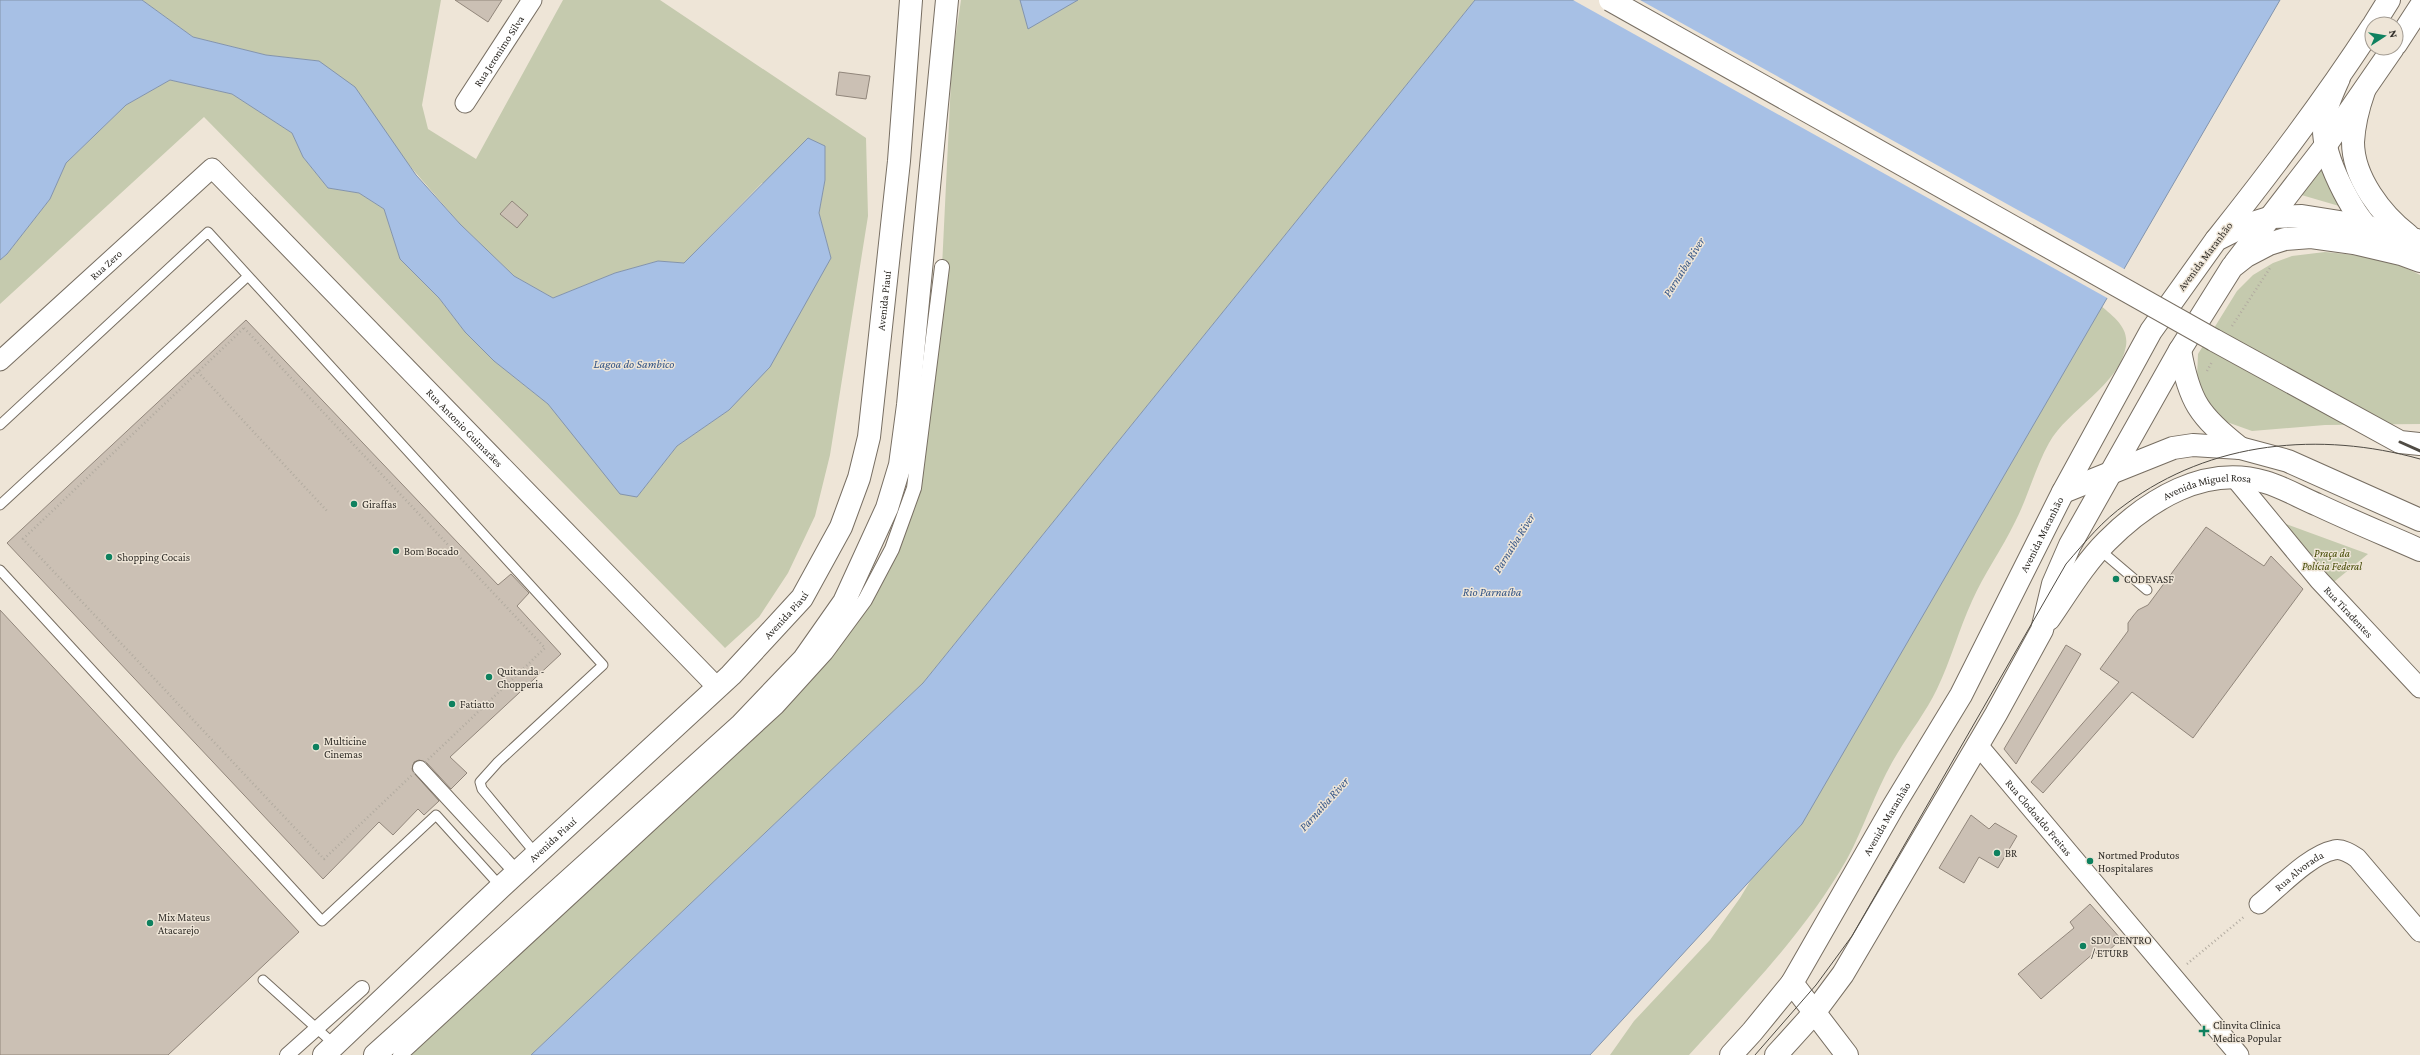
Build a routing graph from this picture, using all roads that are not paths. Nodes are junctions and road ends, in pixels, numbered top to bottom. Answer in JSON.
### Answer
{"nodes":[{"id":1,"x":532,"y":0,"type":"edge"},
{"id":2,"x":911,"y":0,"type":"edge"},
{"id":3,"x":948,"y":0,"type":"edge"},
{"id":4,"x":1610,"y":0,"type":"edge"},
{"id":5,"x":2389,"y":0,"type":"edge"},
{"id":6,"x":2420,"y":7,"type":"edge"},
{"id":7,"x":2379,"y":16,"type":"edge"},
{"id":8,"x":2404,"y":32,"type":"edge"},
{"id":9,"x":2364,"y":39,"type":"edge"},
{"id":10,"x":2388,"y":56,"type":"edge"},
{"id":11,"x":2339,"y":78,"type":"junction"},
{"id":12,"x":2364,"y":91,"type":"junction"},
{"id":13,"x":465,"y":103,"type":"dead end"},
{"id":14,"x":2326,"y":145,"type":"junction"},
{"id":15,"x":212,"y":168,"type":"joint"},
{"id":16,"x":2272,"y":217,"type":"junction"},
{"id":17,"x":2365,"y":226,"type":"junction"},
{"id":18,"x":2216,"y":240,"type":"junction"},
{"id":19,"x":2413,"y":249,"type":"edge"},
{"id":20,"x":942,"y":267,"type":"dead end"},
{"id":21,"x":2232,"y":267,"type":"junction"},
{"id":22,"x":248,"y":276,"type":"junction"},
{"id":23,"x":2180,"y":350,"type":"junction"},
{"id":24,"x":0,"y":360,"type":"edge"},
{"id":25,"x":0,"y":425,"type":"edge"},
{"id":26,"x":2420,"y":444,"type":"edge"},
{"id":27,"x":2240,"y":448,"type":"junction"},
{"id":28,"x":2113,"y":471,"type":"junction"},
{"id":29,"x":2234,"y":477,"type":"junction"},
{"id":30,"x":2063,"y":492,"type":"junction"},
{"id":31,"x":0,"y":505,"type":"edge"},
{"id":32,"x":2420,"y":520,"type":"edge"},
{"id":33,"x":2100,"y":550,"type":"junction"},
{"id":34,"x":2420,"y":550,"type":"edge"},
{"id":35,"x":0,"y":570,"type":"edge"},
{"id":36,"x":2147,"y":590,"type":"dead end"},
{"id":37,"x":2042,"y":630,"type":"junction"},
{"id":38,"x":717,"y":687,"type":"junction"},
{"id":39,"x":2420,"y":688,"type":"edge"},
{"id":40,"x":1977,"y":744,"type":"junction"},
{"id":41,"x":420,"y":768,"type":"road end"},
{"id":42,"x":536,"y":854,"type":"junction"},
{"id":43,"x":509,"y":880,"type":"junction"},
{"id":44,"x":2259,"y":904,"type":"road end"},
{"id":45,"x":2420,"y":932,"type":"edge"},
{"id":46,"x":264,"y":980,"type":"dead end"},
{"id":47,"x":1792,"y":983,"type":"junction"},
{"id":48,"x":362,"y":988,"type":"dead end"},
{"id":49,"x":1814,"y":1013,"type":"junction"},
{"id":50,"x":316,"y":1029,"type":"junction"},
{"id":51,"x":329,"y":1050,"type":"edge"},
{"id":52,"x":287,"y":1055,"type":"edge"},
{"id":53,"x":375,"y":1055,"type":"edge"},
{"id":54,"x":400,"y":1055,"type":"edge"},
{"id":55,"x":1731,"y":1055,"type":"edge"},
{"id":56,"x":1776,"y":1055,"type":"edge"},
{"id":57,"x":1847,"y":1055,"type":"edge"},
{"id":58,"x":2239,"y":1055,"type":"edge"}],
"edges":[{"from":1,"to":13,"type":"street","name":"Rua Jeronimo Silva"},
{"from":2,"to":38,"type":"main road","name":"Avenida Piauí"},
{"from":3,"to":53,"type":"main road"},
{"from":4,"to":26,"type":"main road","bridge":true},
{"from":5,"to":7,"type":"main road"},
{"from":6,"to":8,"type":"main road"},
{"from":9,"to":11,"type":"main road","name":"Avenida Maranhão"},
{"from":10,"to":12,"type":"main road"},
{"from":11,"to":14,"type":"main road"},
{"from":11,"to":18,"type":"main road","name":"Avenida Maranhão"},
{"from":12,"to":14,"type":"main road"},
{"from":12,"to":19,"type":"main road"},
{"from":14,"to":16,"type":"main road"},
{"from":14,"to":17,"type":"main road"},
{"from":15,"to":24,"type":"street","name":"Rua Zero"},
{"from":15,"to":38,"type":"street","name":"Rua Antonio Guimarães"},
{"from":16,"to":17,"type":"main road"},
{"from":16,"to":18,"type":"main road"},
{"from":16,"to":21,"type":"main road"},
{"from":17,"to":19,"type":"main road"},
{"from":18,"to":30,"type":"main road","name":"Avenida Maranhão"},
{"from":19,"to":21,"type":"main road"},
{"from":20,"to":54,"type":"street"},
{"from":21,"to":23,"type":"main road"},
{"from":22,"to":25,"type":"lane"},
{"from":22,"to":31,"type":"lane"},
{"from":22,"to":42,"type":"lane"},
{"from":23,"to":27,"type":"main road"},
{"from":23,"to":28,"type":"main road"},
{"from":27,"to":28,"type":"main road"},
{"from":27,"to":32,"type":"main road"},
{"from":28,"to":30,"type":"main road"},
{"from":28,"to":37,"type":"main road"},
{"from":29,"to":33,"type":"main road","name":"Avenida Miguel Rosa"},
{"from":29,"to":34,"type":"main road","name":"Avenida Miguel Rosa"},
{"from":29,"to":39,"type":"street","name":"Rua Tiradentes"},
{"from":30,"to":47,"type":"main road","name":"Avenida Maranhão"},
{"from":33,"to":36,"type":"lane"},
{"from":33,"to":37,"type":"main road","name":"Avenida Miguel Rosa"},
{"from":35,"to":43,"type":"lane"},
{"from":37,"to":40,"type":"main road"},
{"from":38,"to":42,"type":"main road","name":"Avenida Piauí"},
{"from":40,"to":49,"type":"main road"},
{"from":40,"to":58,"type":"street","name":"Rua Clodoaldo Freitas"},
{"from":41,"to":43,"type":"street"},
{"from":42,"to":43,"type":"main road","name":"Avenida Piauí"},
{"from":43,"to":51,"type":"main road","name":"Avenida Piauí"},
{"from":44,"to":45,"type":"street","name":"Rua Alvorada"},
{"from":46,"to":50,"type":"lane"},
{"from":47,"to":49,"type":"main road"},
{"from":47,"to":55,"type":"main road","name":"Avenida Maranhão"},
{"from":48,"to":50,"type":"street"},
{"from":49,"to":56,"type":"main road"},
{"from":49,"to":57,"type":"main road"},
{"from":50,"to":51,"type":"lane"},
{"from":50,"to":52,"type":"street"}]}
